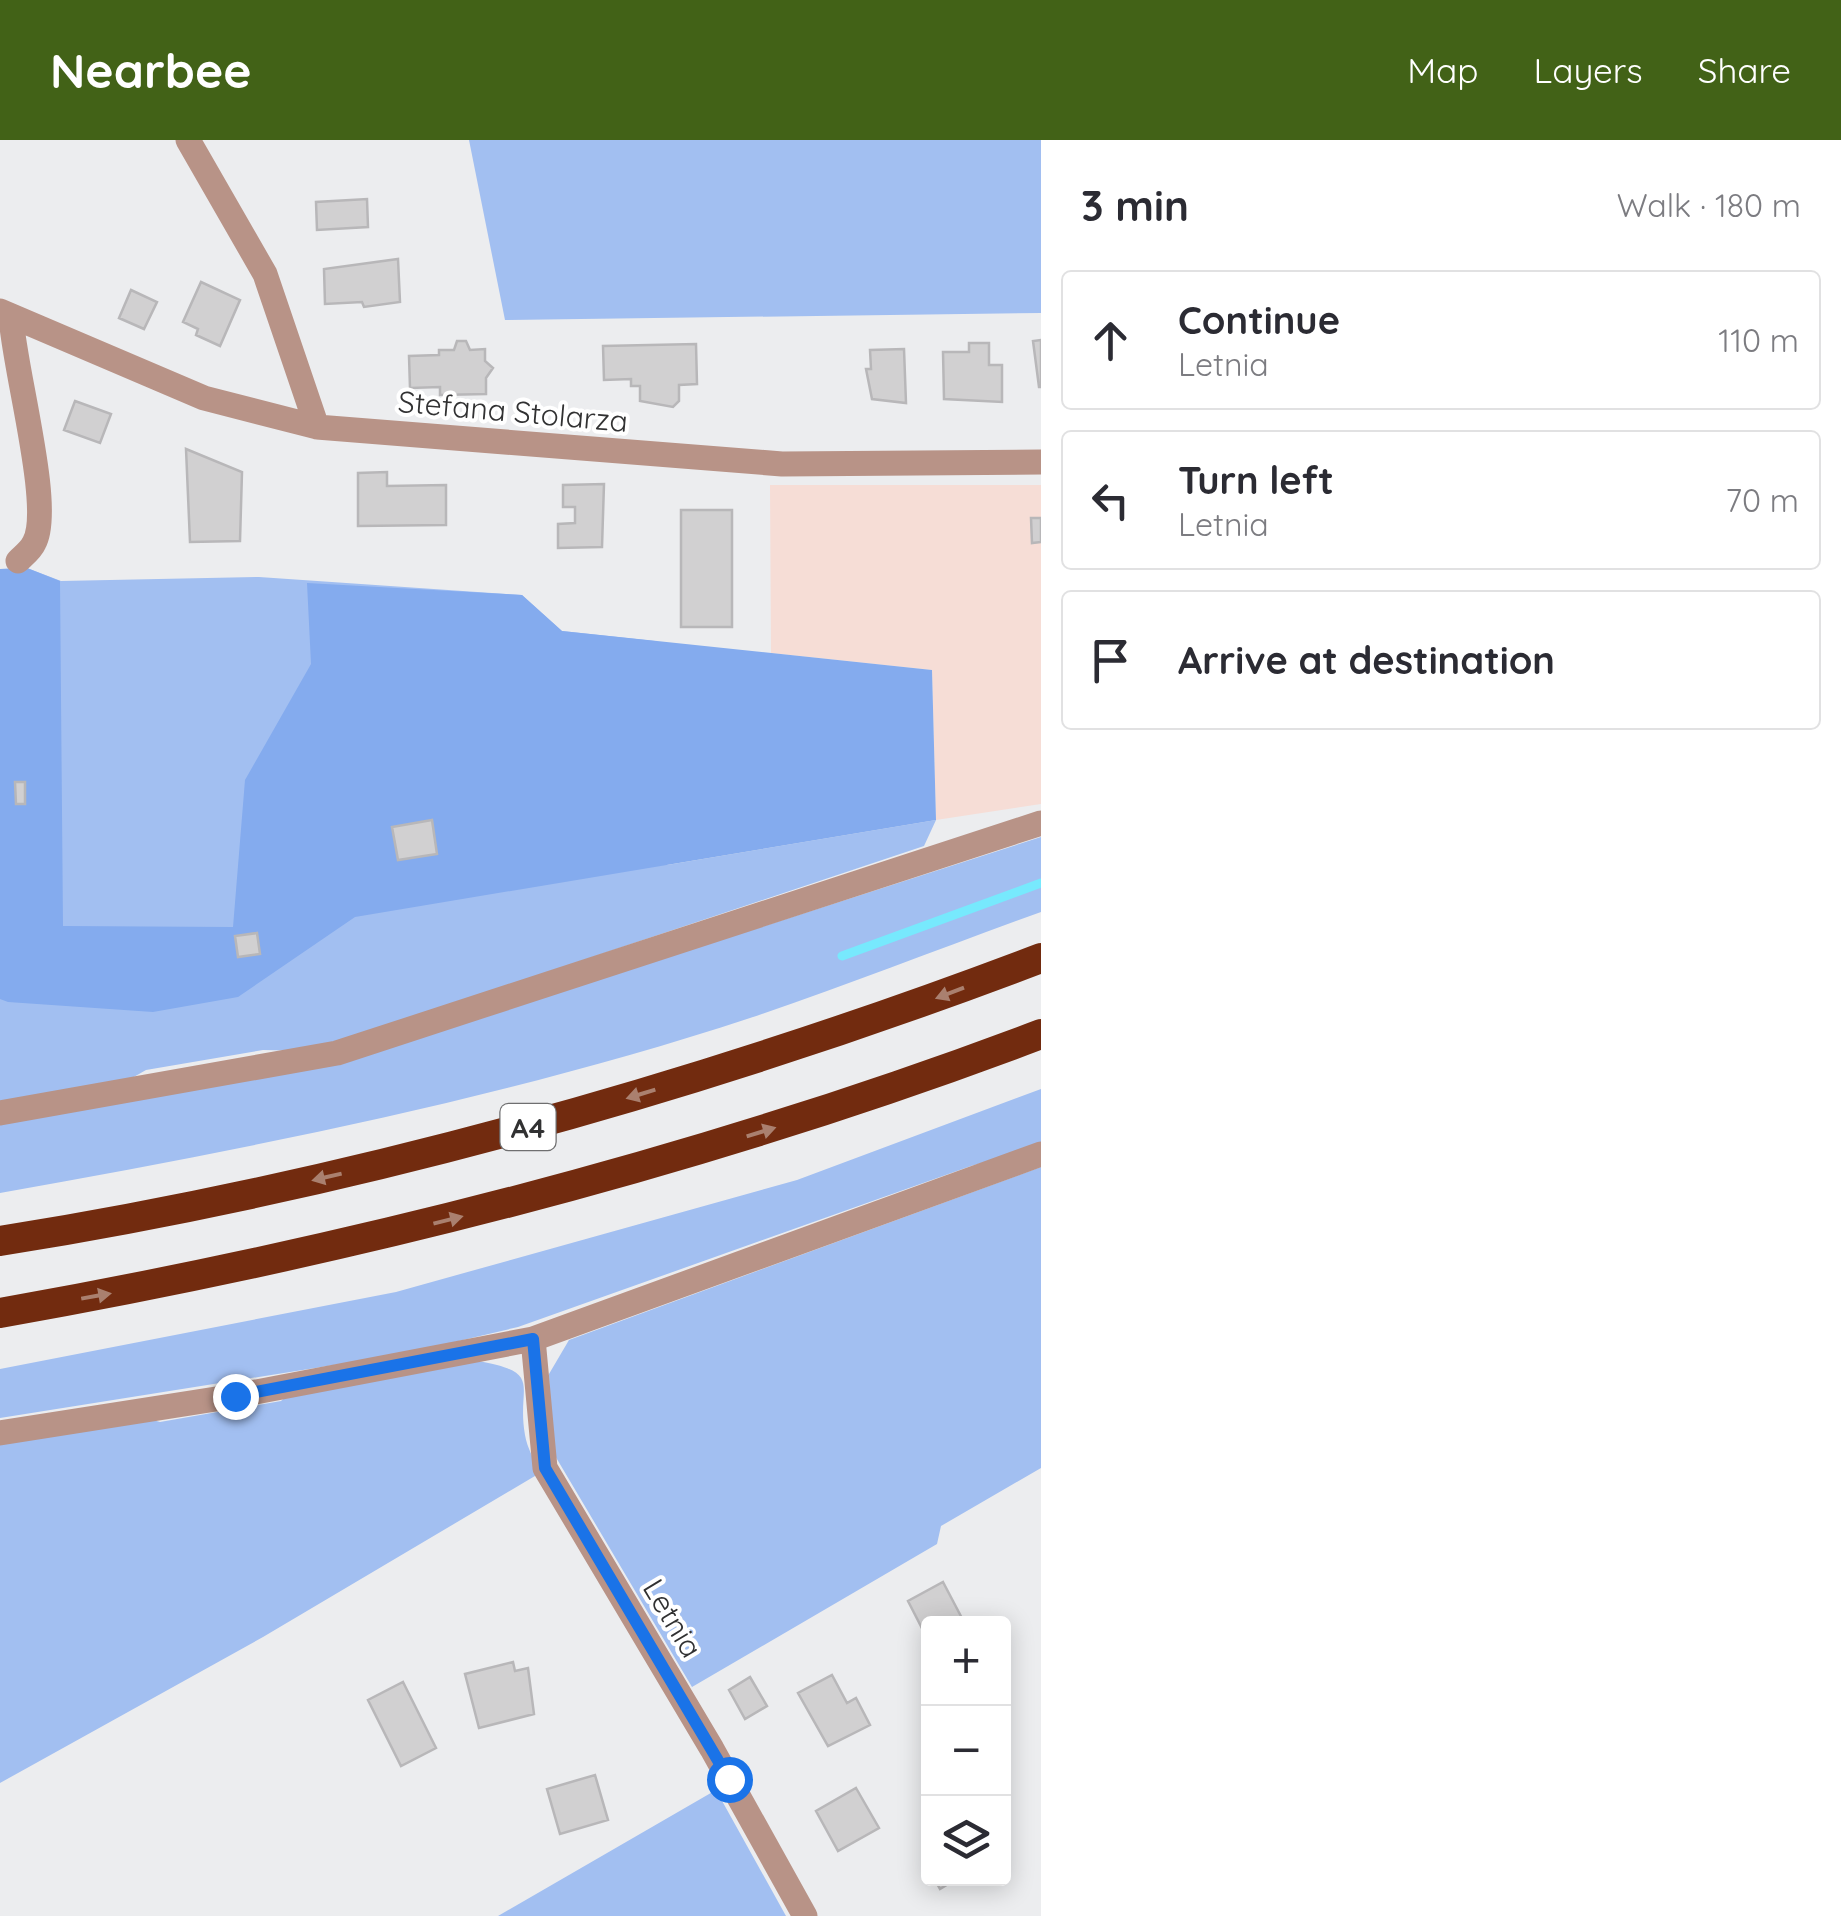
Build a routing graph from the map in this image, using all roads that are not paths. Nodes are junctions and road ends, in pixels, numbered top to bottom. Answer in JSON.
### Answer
{"nodes":[{"id":1,"x":188,"y":140,"type":"edge"},
{"id":2,"x":6,"y":314,"type":"edge"},
{"id":3,"x":317,"y":427,"type":"junction"},
{"id":4,"x":1041,"y":462,"type":"edge"},
{"id":5,"x":18,"y":561,"type":"dead end"},
{"id":6,"x":1041,"y":823,"type":"edge"},
{"id":7,"x":1041,"y":958,"type":"edge"},
{"id":8,"x":1041,"y":1034,"type":"edge"},
{"id":9,"x":0,"y":1113,"type":"edge"},
{"id":10,"x":1041,"y":1154,"type":"edge"},
{"id":11,"x":0,"y":1242,"type":"edge"},
{"id":12,"x":0,"y":1313,"type":"edge"},
{"id":13,"x":533,"y":1339,"type":"junction"},
{"id":14,"x":0,"y":1433,"type":"edge"},
{"id":15,"x":805,"y":1916,"type":"edge"}],
"edges":[{"from":1,"to":3,"type":"street"},
{"from":2,"to":3,"type":"street","name":"Stefana Stolarza"},
{"from":2,"to":5,"type":"street"},
{"from":3,"to":4,"type":"street","name":"Stefana Stolarza"},
{"from":6,"to":9,"type":"street"},
{"from":7,"to":11,"type":"highway","number":"A4","one_way":true},
{"from":12,"to":8,"type":"highway","number":"A4","one_way":true},
{"from":10,"to":13,"type":"street"},
{"from":13,"to":14,"type":"street"},
{"from":13,"to":15,"type":"street","name":"Letnia"}]}
